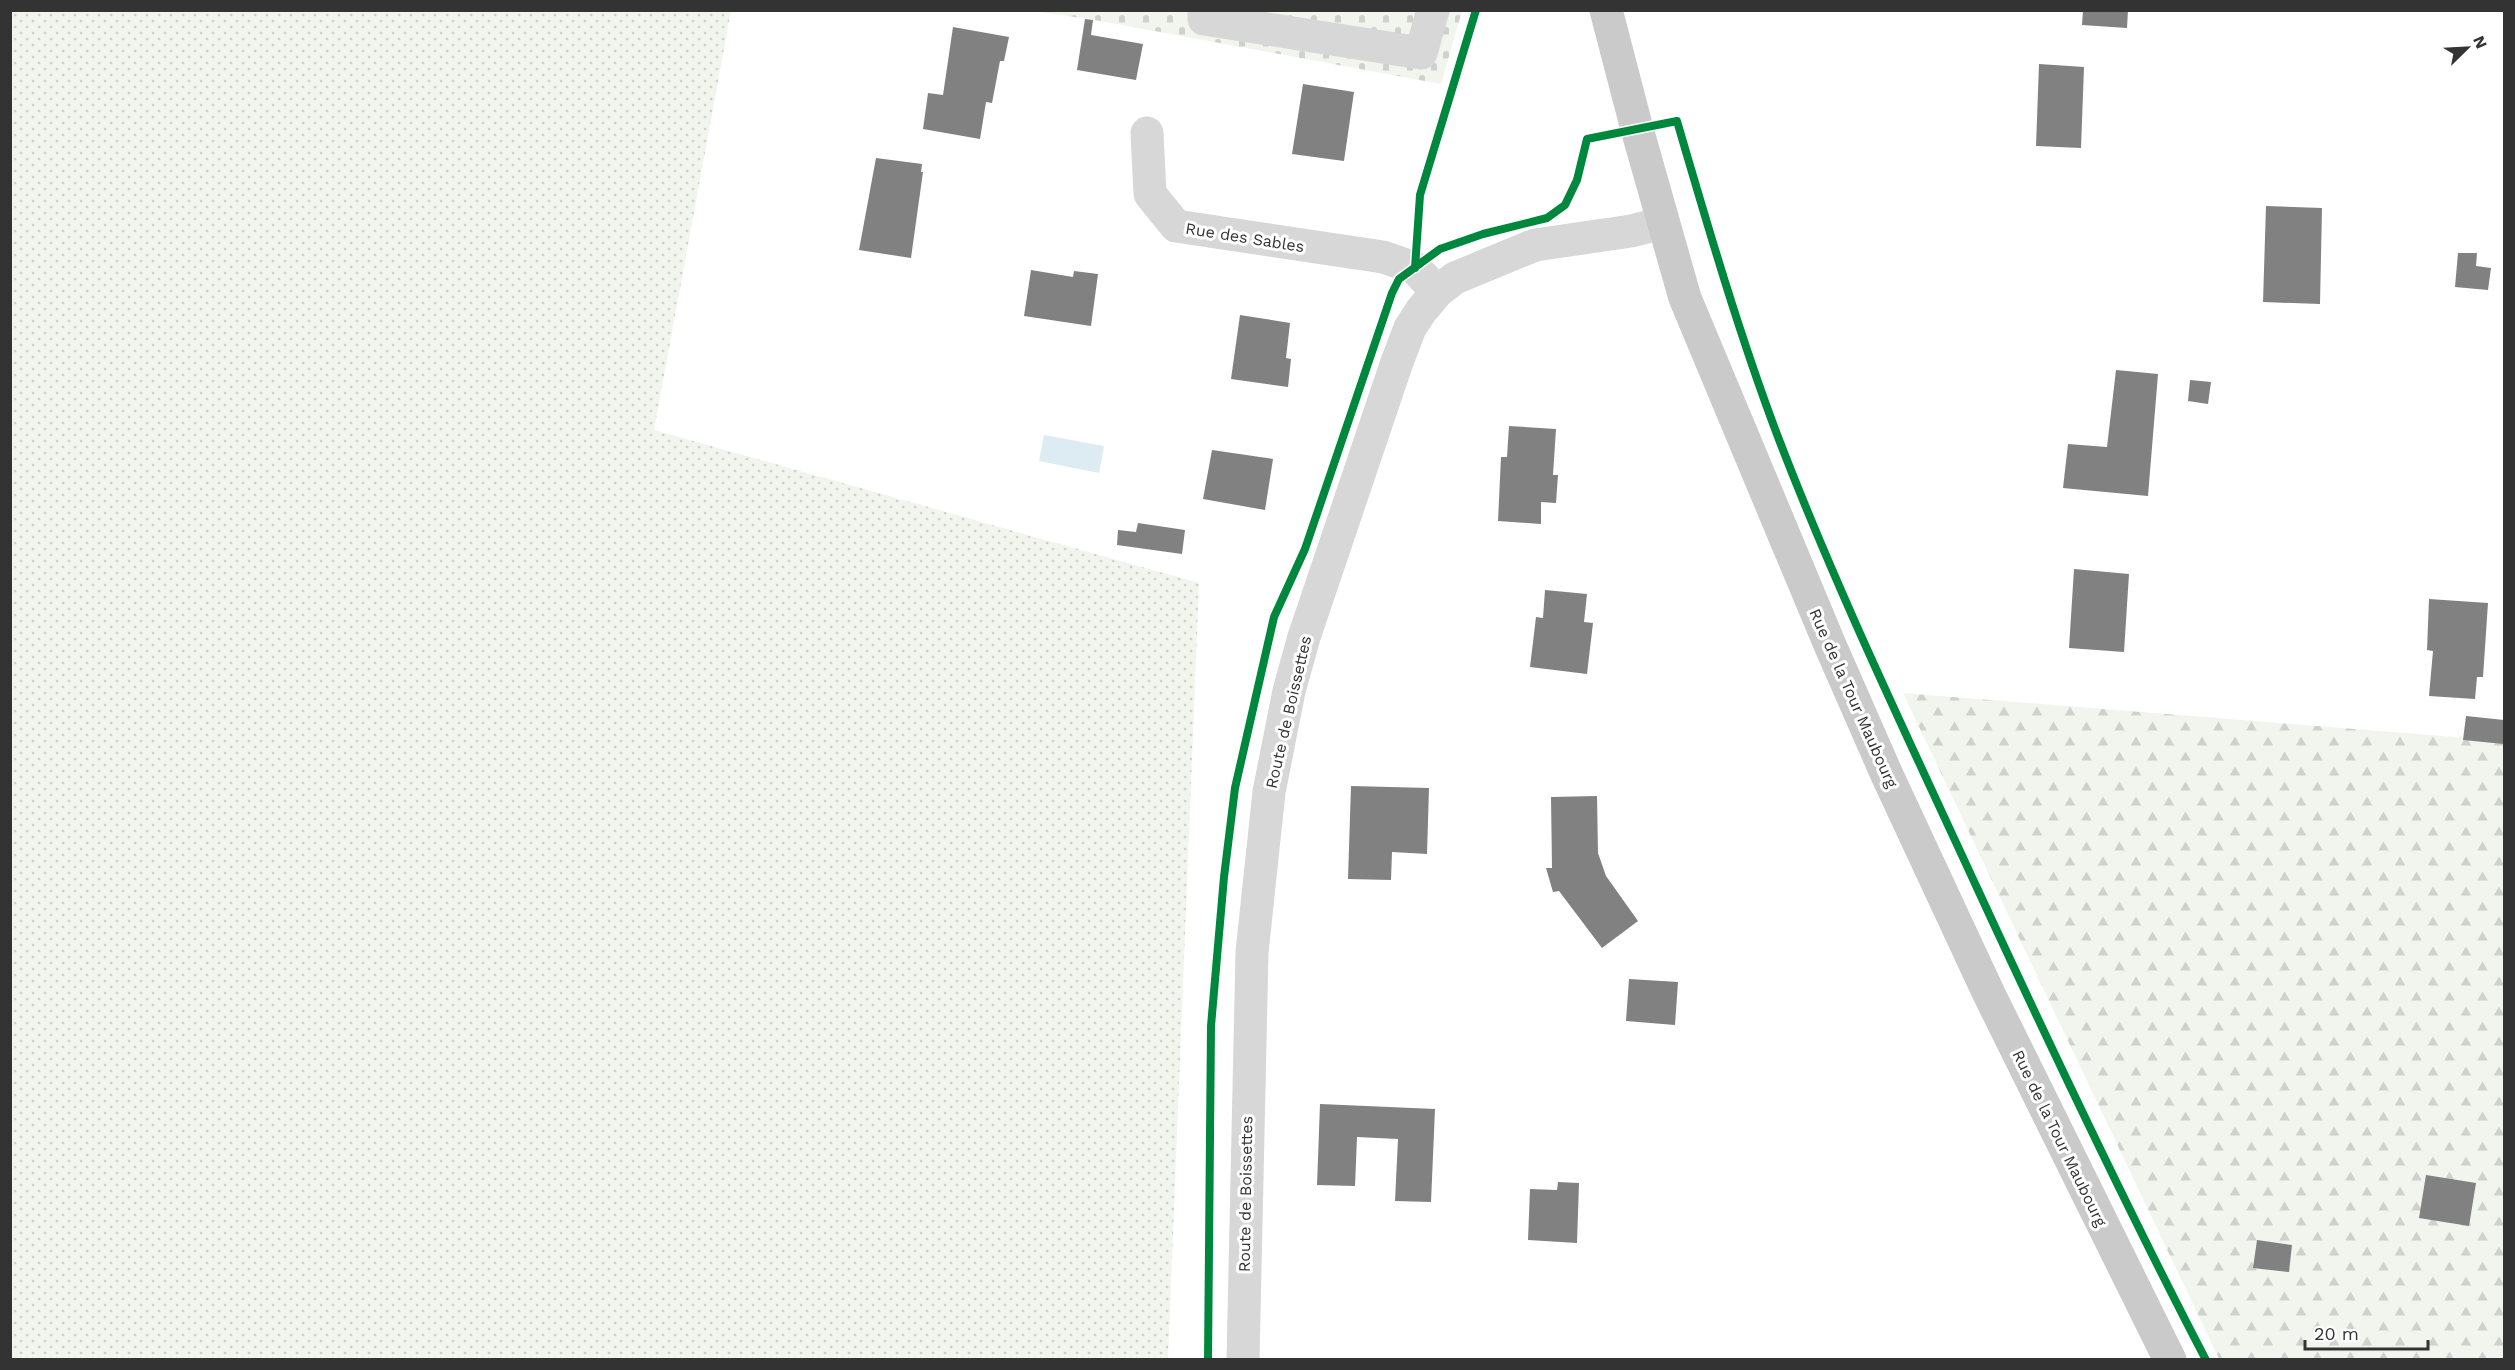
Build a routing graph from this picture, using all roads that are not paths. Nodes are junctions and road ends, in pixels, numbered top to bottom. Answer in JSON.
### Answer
{"nodes":[{"id":1,"x":1204,"y":10,"type":"edge"},
{"id":2,"x":1433,"y":10,"type":"edge"},
{"id":3,"x":1606,"y":10,"type":"edge"},
{"id":4,"x":1315,"y":23,"type":"edge"},
{"id":5,"x":1147,"y":133,"type":"dead end"},
{"id":6,"x":1663,"y":223,"type":"junction"},
{"id":7,"x":1437,"y":292,"type":"junction"},
{"id":8,"x":1243,"y":1359,"type":"edge"},
{"id":9,"x":2170,"y":1359,"type":"edge"}],
"edges":[{"from":1,"to":4,"type":"street"},
{"from":2,"to":4,"type":"street"},
{"from":3,"to":6,"type":"main road","name":"Rue de la Tour Maubourg"},
{"from":5,"to":7,"type":"street","name":"Rue des Sables"},
{"from":6,"to":7,"type":"street","name":"Route de Boissettes"},
{"from":6,"to":9,"type":"main road","name":"Rue de la Tour Maubourg"},
{"from":7,"to":8,"type":"street","name":"Route de Boissettes"}]}
